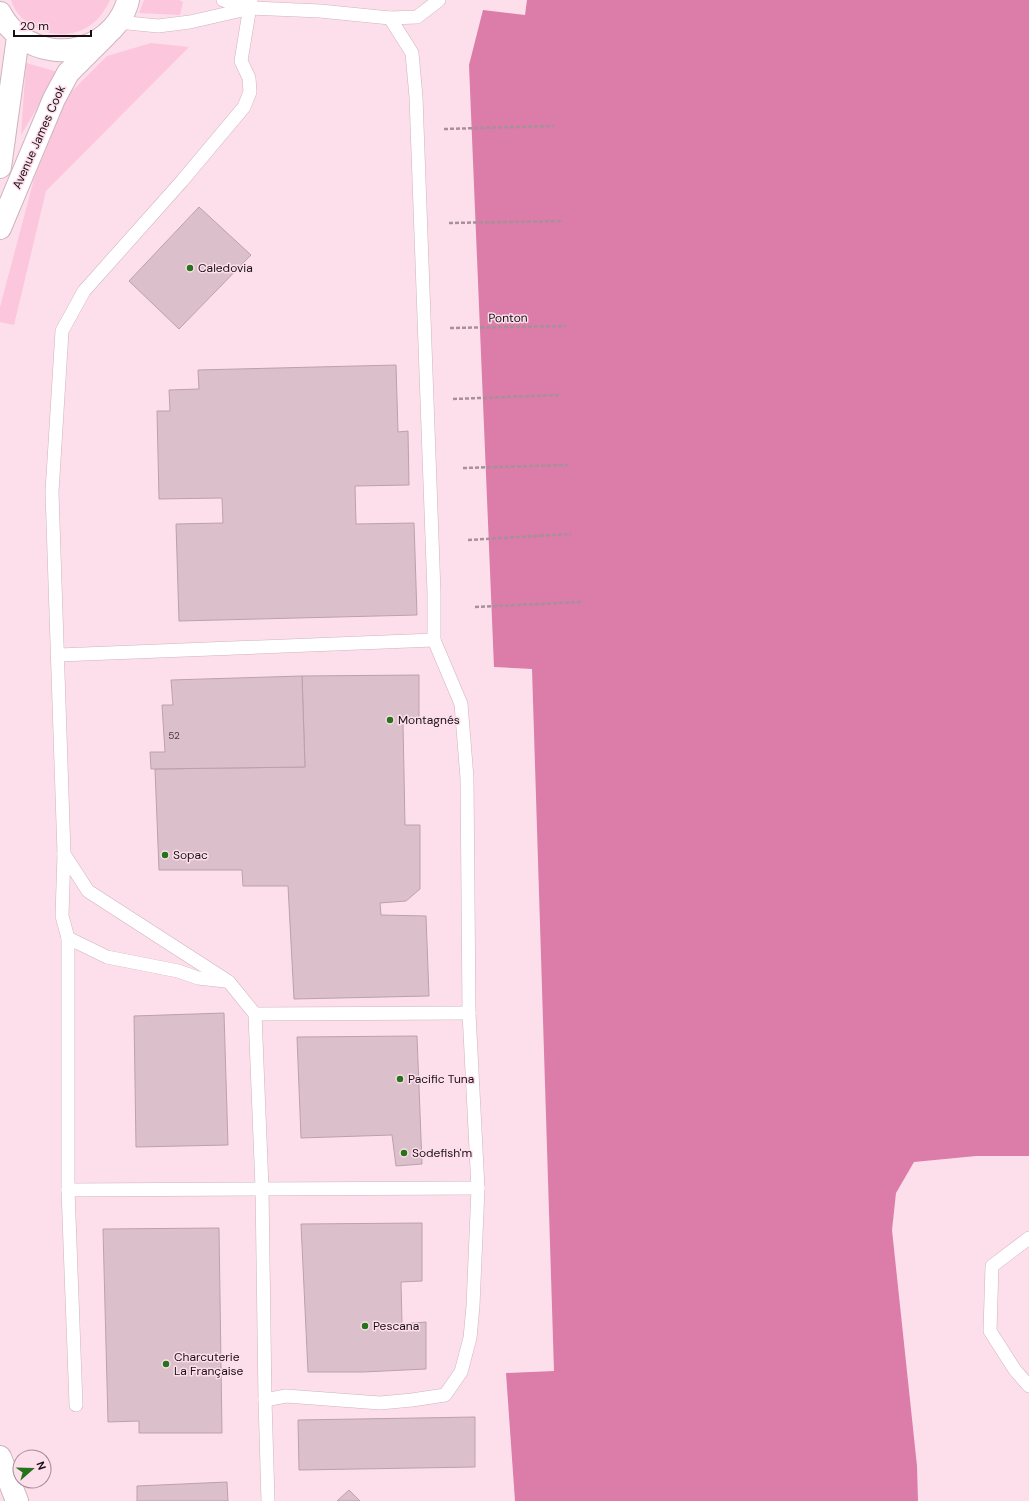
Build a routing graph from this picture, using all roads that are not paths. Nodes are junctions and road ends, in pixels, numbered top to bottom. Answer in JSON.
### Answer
{"nodes":[{"id":1,"x":128,"y":0,"type":"edge"},
{"id":2,"x":223,"y":0,"type":"edge"},
{"id":3,"x":439,"y":0,"type":"edge"},
{"id":4,"x":251,"y":4,"type":"edge"},
{"id":5,"x":390,"y":18,"type":"junction"},
{"id":6,"x":6,"y":24,"type":"edge"},
{"id":7,"x":112,"y":29,"type":"junction"},
{"id":8,"x":0,"y":167,"type":"edge"},
{"id":9,"x":0,"y":228,"type":"edge"},
{"id":10,"x":434,"y":640,"type":"junction"},
{"id":11,"x":59,"y":655,"type":"junction"},
{"id":12,"x":64,"y":854,"type":"junction"},
{"id":13,"x":68,"y":938,"type":"junction"},
{"id":14,"x":229,"y":982,"type":"junction"},
{"id":15,"x":469,"y":1013,"type":"junction"},
{"id":16,"x":255,"y":1014,"type":"junction"},
{"id":17,"x":262,"y":1188,"type":"junction"},
{"id":18,"x":478,"y":1188,"type":"junction"},
{"id":19,"x":68,"y":1190,"type":"junction"},
{"id":20,"x":1029,"y":1238,"type":"edge"},
{"id":21,"x":1029,"y":1386,"type":"edge"},
{"id":22,"x":265,"y":1400,"type":"junction"},
{"id":23,"x":76,"y":1405,"type":"dead end"},
{"id":24,"x":0,"y":1457,"type":"edge"},
{"id":25,"x":18,"y":1501,"type":"edge"},
{"id":26,"x":268,"y":1501,"type":"edge"}],
"edges":[{"from":1,"to":7,"type":"main road"},
{"from":2,"to":4,"type":"lane"},
{"from":3,"to":5,"type":"lane"},
{"from":4,"to":5,"type":"lane"},
{"from":4,"to":7,"type":"lane"},
{"from":4,"to":11,"type":"lane"},
{"from":5,"to":10,"type":"lane"},
{"from":6,"to":7,"type":"main road"},
{"from":6,"to":8,"type":"main road","name":"Avenue James Cook"},
{"from":7,"to":9,"type":"main road","name":"Avenue James Cook"},
{"from":10,"to":11,"type":"lane"},
{"from":10,"to":15,"type":"lane"},
{"from":11,"to":12,"type":"lane"},
{"from":12,"to":13,"type":"lane"},
{"from":12,"to":14,"type":"lane"},
{"from":13,"to":14,"type":"lane"},
{"from":13,"to":19,"type":"lane"},
{"from":14,"to":16,"type":"lane"},
{"from":15,"to":16,"type":"lane"},
{"from":15,"to":18,"type":"lane"},
{"from":16,"to":17,"type":"lane"},
{"from":17,"to":18,"type":"lane"},
{"from":17,"to":19,"type":"lane"},
{"from":17,"to":22,"type":"lane"},
{"from":18,"to":22,"type":"lane"},
{"from":19,"to":23,"type":"lane"},
{"from":20,"to":21,"type":"lane"},
{"from":22,"to":26,"type":"lane"},
{"from":24,"to":25,"type":"main road"}]}
